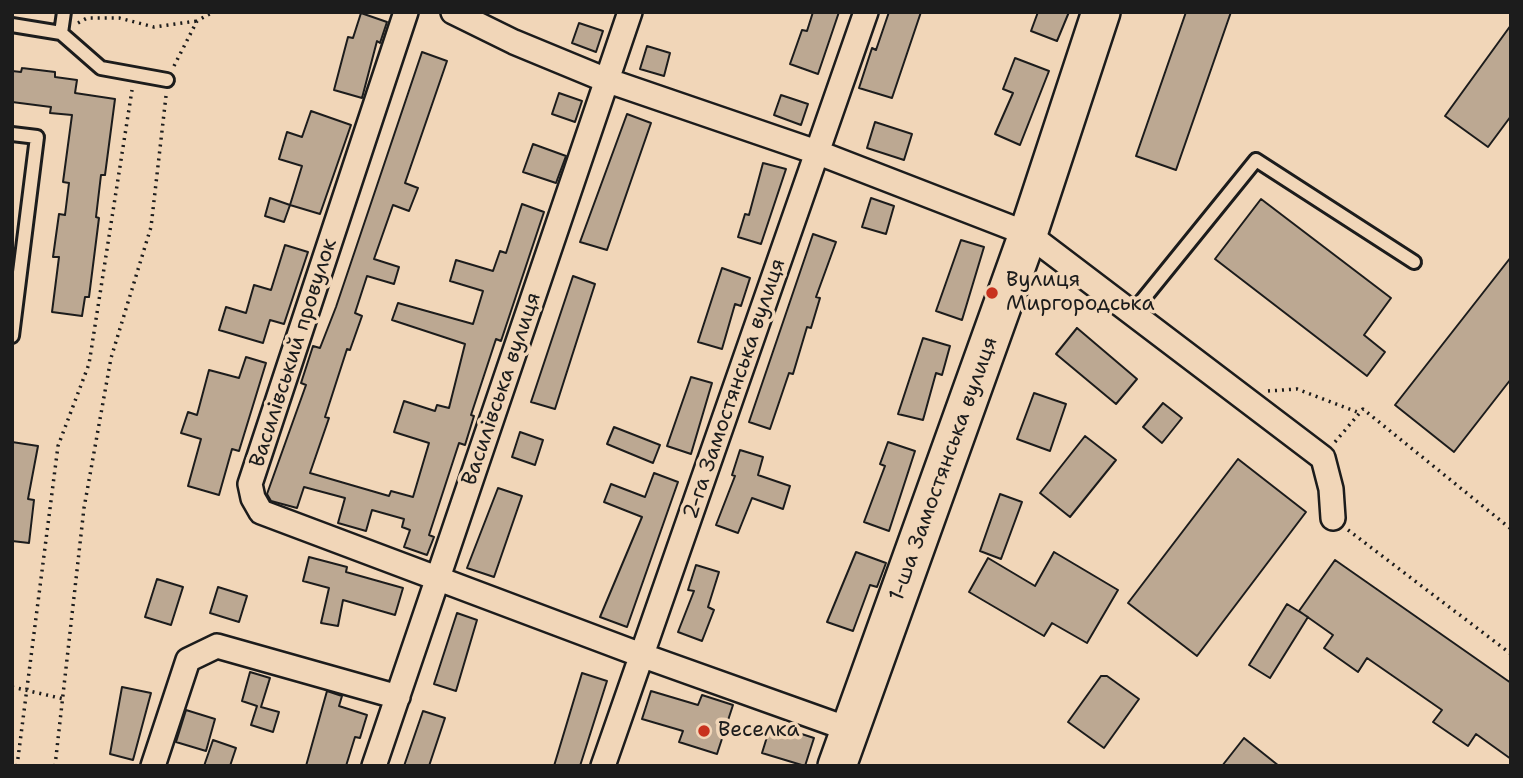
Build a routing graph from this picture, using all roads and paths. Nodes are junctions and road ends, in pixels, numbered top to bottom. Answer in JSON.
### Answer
{"nodes":[{"id":1,"x":64,"y":12,"type":"edge"},
{"id":2,"x":213,"y":12,"type":"edge"},
{"id":3,"x":406,"y":12,"type":"edge"},
{"id":4,"x":453,"y":12,"type":"edge"},
{"id":5,"x":630,"y":12,"type":"edge"},
{"id":6,"x":866,"y":12,"type":"edge"},
{"id":7,"x":1101,"y":12,"type":"edge"},
{"id":8,"x":197,"y":21,"type":"junction"},
{"id":9,"x":12,"y":25,"type":"edge"},
{"id":10,"x":61,"y":33,"type":"junction"},
{"id":11,"x":135,"y":74,"type":"junction"},
{"id":12,"x":167,"y":79,"type":"junction"},
{"id":13,"x":606,"y":80,"type":"junction"},
{"id":14,"x":12,"y":135,"type":"edge"},
{"id":15,"x":819,"y":153,"type":"junction"},
{"id":16,"x":1028,"y":234,"type":"junction"},
{"id":17,"x":1414,"y":262,"type":"dead end"},
{"id":18,"x":1132,"y":313,"type":"junction"},
{"id":19,"x":12,"y":336,"type":"edge"},
{"id":20,"x":1240,"y":395,"type":"junction"},
{"id":21,"x":1360,"y":413,"type":"junction"},
{"id":22,"x":1323,"y":458,"type":"junction"},
{"id":23,"x":1333,"y":518,"type":"joint"},
{"id":24,"x":1511,"y":529,"type":"edge"},
{"id":25,"x":439,"y":579,"type":"junction"},
{"id":26,"x":1511,"y":654,"type":"edge"},
{"id":27,"x":641,"y":655,"type":"junction"},
{"id":28,"x":12,"y":687,"type":"edge"},
{"id":29,"x":24,"y":690,"type":"junction"},
{"id":30,"x":398,"y":697,"type":"junction"},
{"id":31,"x":64,"y":699,"type":"junction"},
{"id":32,"x":851,"y":730,"type":"junction"},
{"id":33,"x":17,"y":766,"type":"edge"},
{"id":34,"x":55,"y":766,"type":"edge"},
{"id":35,"x":153,"y":766,"type":"edge"},
{"id":36,"x":374,"y":766,"type":"edge"},
{"id":37,"x":603,"y":766,"type":"edge"},
{"id":38,"x":837,"y":766,"type":"edge"}],
"edges":[{"from":1,"to":10,"type":"lane"},
{"from":2,"to":8,"type":"path"},
{"from":3,"to":25,"type":"street","name":"Василівський провулок"},
{"from":4,"to":13,"type":"street"},
{"from":5,"to":13,"type":"street","name":"Василівська вулиця"},
{"from":6,"to":15,"type":"street","name":"2-га Замостянська вулиця"},
{"from":7,"to":16,"type":"main road","name":"1-ша Замостянська вулиця"},
{"from":8,"to":10,"type":"path"},
{"from":8,"to":12,"type":"path"},
{"from":9,"to":10,"type":"lane"},
{"from":10,"to":11,"type":"lane"},
{"from":11,"to":12,"type":"lane"},
{"from":11,"to":29,"type":"path"},
{"from":12,"to":31,"type":"path"},
{"from":13,"to":15,"type":"street"},
{"from":13,"to":25,"type":"street","name":"Василівська вулиця"},
{"from":14,"to":19,"type":"lane"},
{"from":15,"to":16,"type":"street"},
{"from":15,"to":27,"type":"street","name":"2-га Замостянська вулиця"},
{"from":16,"to":18,"type":"street"},
{"from":16,"to":32,"type":"main road","name":"1-ша Замостянська вулиця"},
{"from":17,"to":18,"type":"lane"},
{"from":18,"to":20,"type":"street"},
{"from":20,"to":21,"type":"path"},
{"from":20,"to":22,"type":"street"},
{"from":21,"to":22,"type":"path"},
{"from":21,"to":24,"type":"path"},
{"from":22,"to":23,"type":"street"},
{"from":23,"to":26,"type":"path"},
{"from":25,"to":27,"type":"street","name":"Василівський провулок"},
{"from":25,"to":30,"type":"street","name":"Василівська вулиця"},
{"from":27,"to":32,"type":"street","name":"Василівський провулок"},
{"from":27,"to":37,"type":"street","name":"2-га Замостянська вулиця"},
{"from":28,"to":29,"type":"path"},
{"from":29,"to":31,"type":"path"},
{"from":29,"to":33,"type":"path"},
{"from":30,"to":35,"type":"street"},
{"from":30,"to":36,"type":"street","name":"Василівська вулиця"},
{"from":31,"to":34,"type":"path"},
{"from":32,"to":38,"type":"main road","name":"1-ша Замостянська вулиця"}]}
